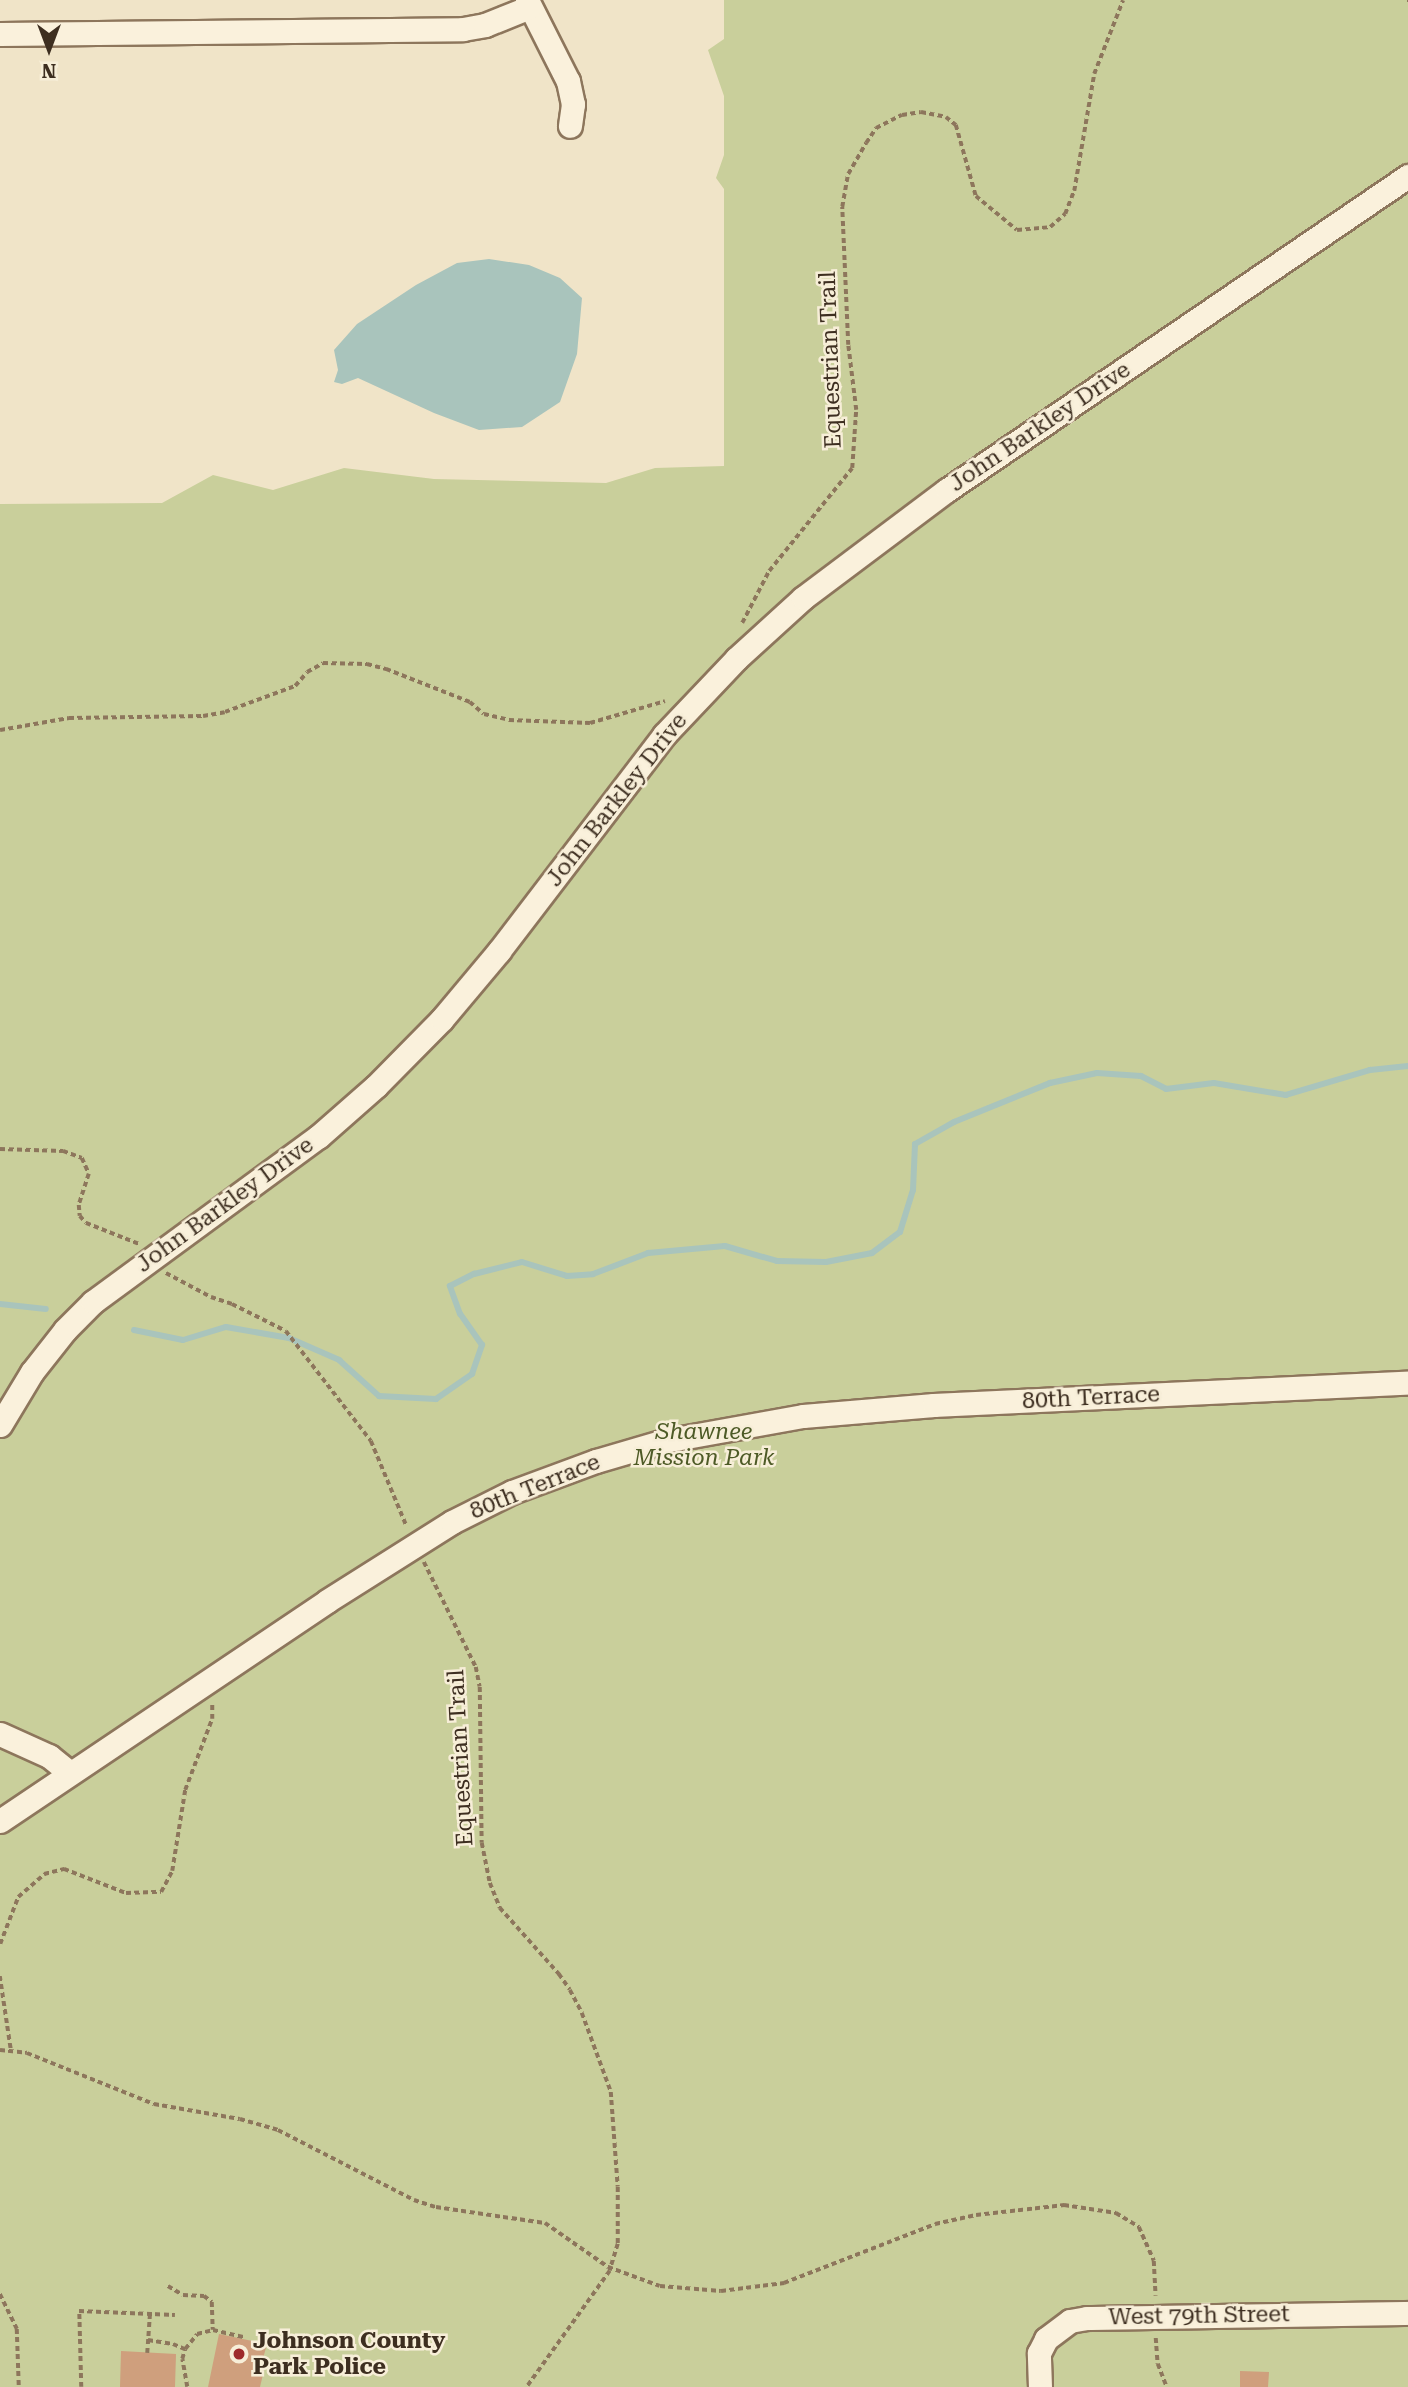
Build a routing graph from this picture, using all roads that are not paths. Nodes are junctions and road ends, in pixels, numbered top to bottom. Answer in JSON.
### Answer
{"nodes":[{"id":1,"x":529,"y":4,"type":"edge"},
{"id":2,"x":0,"y":34,"type":"edge"},
{"id":3,"x":570,"y":126,"type":"dead end"},
{"id":4,"x":1408,"y":176,"type":"edge"},
{"id":5,"x":1408,"y":1383,"type":"edge"},
{"id":6,"x":0,"y":1425,"type":"edge"},
{"id":7,"x":0,"y":1734,"type":"edge"},
{"id":8,"x":70,"y":1773,"type":"junction"},
{"id":9,"x":0,"y":1821,"type":"edge"},
{"id":10,"x":1408,"y":2313,"type":"edge"},
{"id":11,"x":1040,"y":2387,"type":"edge"}],
"edges":[{"from":1,"to":2,"type":"street"},
{"from":1,"to":3,"type":"street"},
{"from":4,"to":6,"type":"street","name":"John Barkley Drive"},
{"from":5,"to":8,"type":"street","name":"80th Terrace"},
{"from":7,"to":8,"type":"street"},
{"from":8,"to":9,"type":"street","name":"80th Terrace"},
{"from":10,"to":11,"type":"street","name":"West 79th Street"}]}
